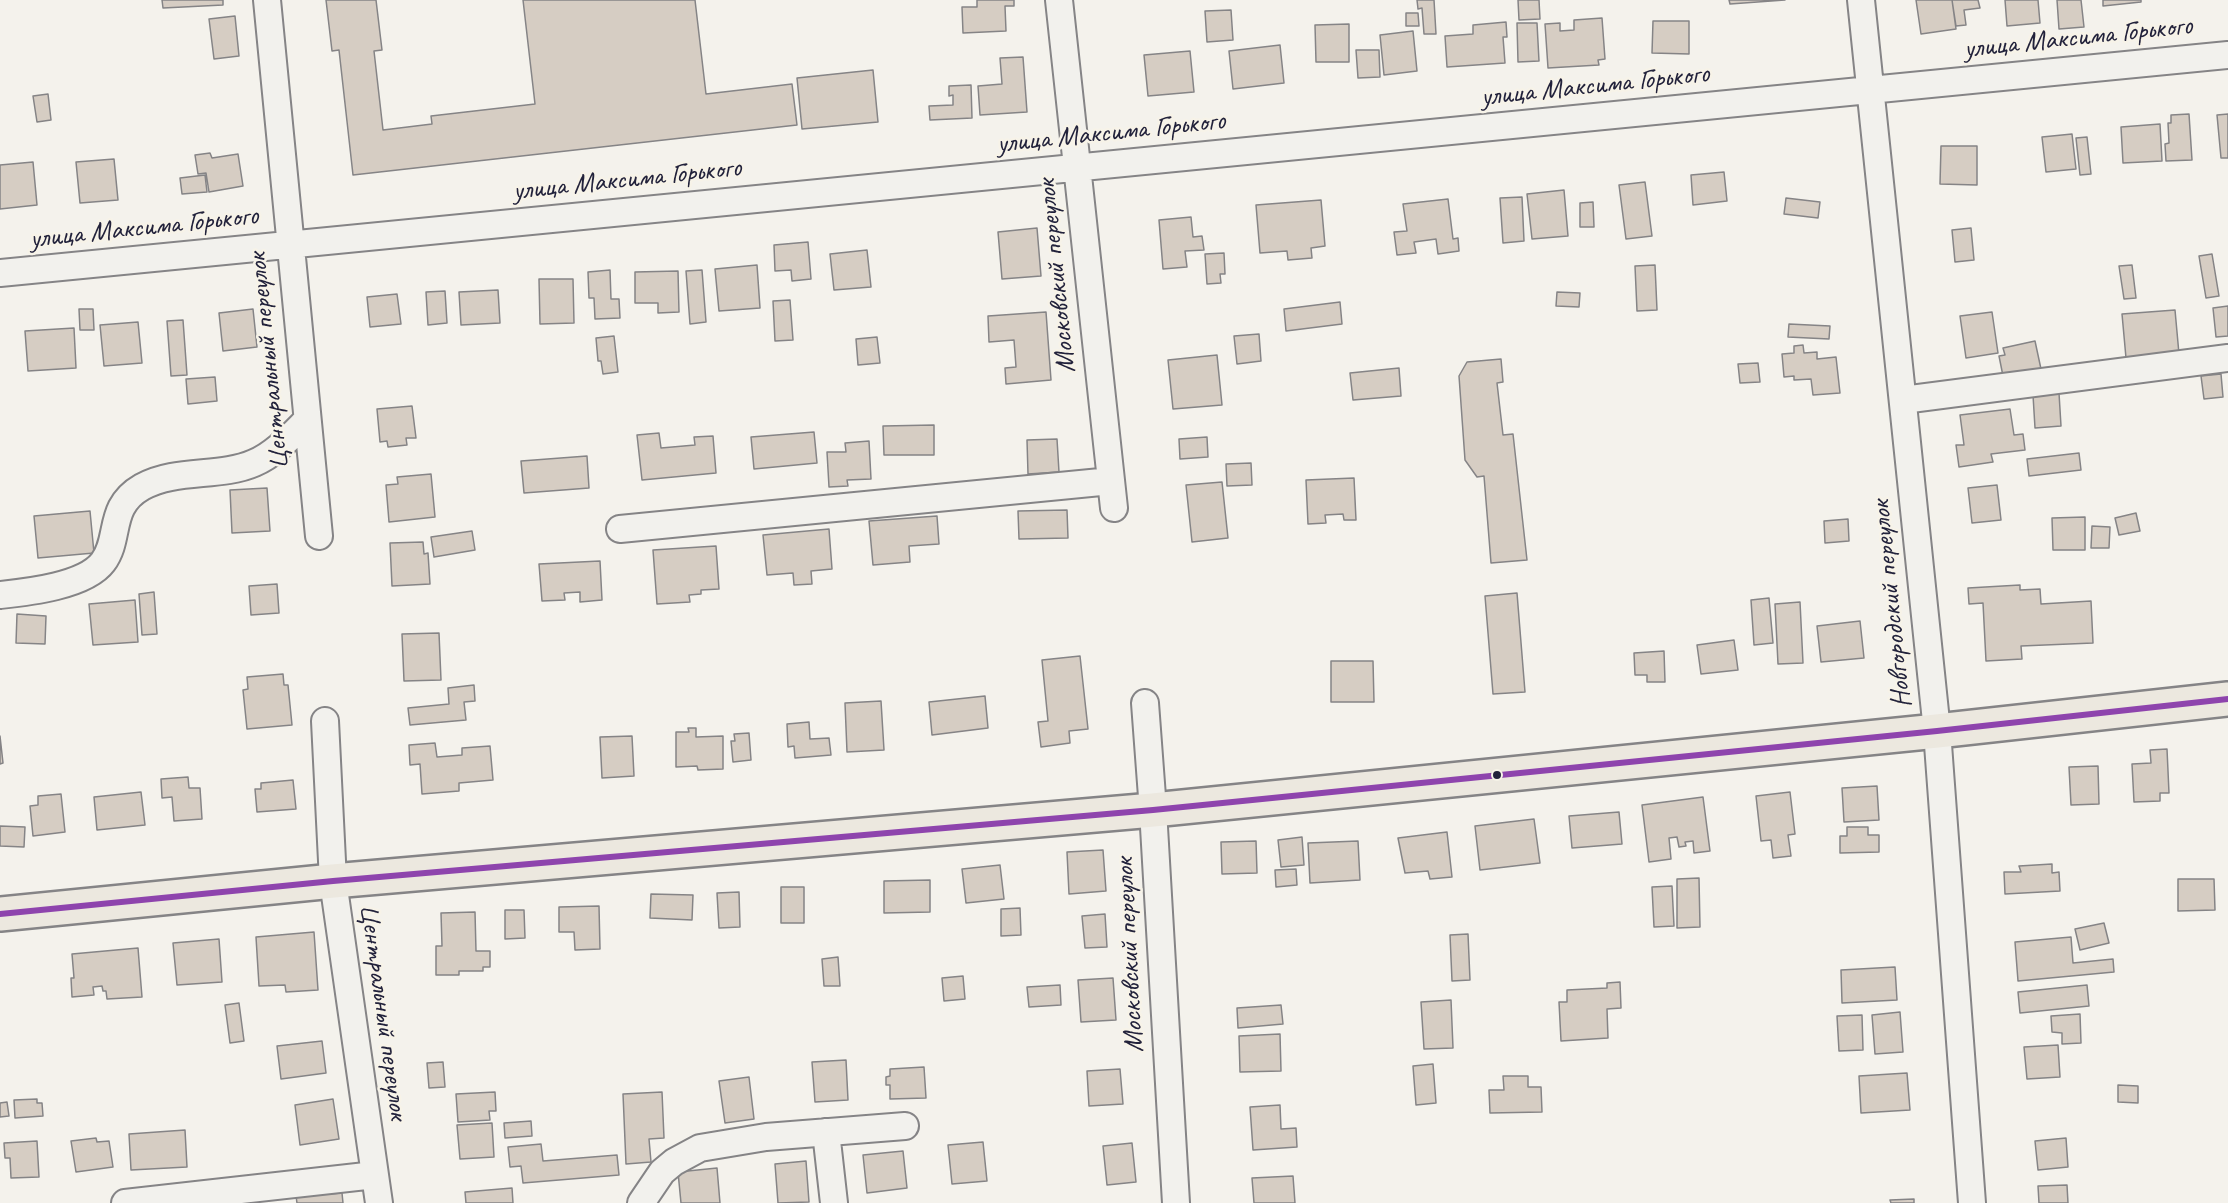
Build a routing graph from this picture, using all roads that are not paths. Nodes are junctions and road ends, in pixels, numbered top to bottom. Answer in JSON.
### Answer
{"nodes":[{"id":1,"x":267,"y":0,"type":"edge"},
{"id":2,"x":1059,"y":0,"type":"edge"},
{"id":3,"x":1861,"y":0,"type":"edge"},
{"id":4,"x":2228,"y":55,"type":"edge"},
{"id":5,"x":1871,"y":90,"type":"junction"},
{"id":6,"x":1077,"y":168,"type":"junction"},
{"id":7,"x":289,"y":245,"type":"junction"},
{"id":8,"x":6,"y":270,"type":"edge"},
{"id":9,"x":2228,"y":358,"type":"edge"},
{"id":10,"x":1903,"y":400,"type":"junction"},
{"id":11,"x":307,"y":420,"type":"junction"},
{"id":12,"x":1111,"y":481,"type":"junction"},
{"id":13,"x":1114,"y":508,"type":"dead end"},
{"id":14,"x":620,"y":529,"type":"dead end"},
{"id":15,"x":319,"y":536,"type":"dead end"},
{"id":16,"x":0,"y":595,"type":"edge"},
{"id":17,"x":2228,"y":699,"type":"edge"},
{"id":18,"x":1145,"y":703,"type":"dead end"},
{"id":19,"x":325,"y":721,"type":"dead end"},
{"id":20,"x":1937,"y":731,"type":"junction"},
{"id":21,"x":1153,"y":810,"type":"junction"},
{"id":22,"x":333,"y":881,"type":"junction"},
{"id":23,"x":0,"y":914,"type":"edge"},
{"id":24,"x":905,"y":1126,"type":"dead end"},
{"id":25,"x":826,"y":1132,"type":"junction"},
{"id":26,"x":375,"y":1175,"type":"junction"},
{"id":27,"x":125,"y":1203,"type":"edge"},
{"id":28,"x":379,"y":1203,"type":"edge"},
{"id":29,"x":641,"y":1203,"type":"edge"},
{"id":30,"x":834,"y":1203,"type":"edge"},
{"id":31,"x":1176,"y":1203,"type":"edge"},
{"id":32,"x":1972,"y":1203,"type":"edge"}],
"edges":[{"from":1,"to":7,"type":"street","name":"Центральный переулок"},
{"from":2,"to":6,"type":"street","name":"Московский переулок"},
{"from":3,"to":5,"type":"street","name":"Новгородский переулок"},
{"from":4,"to":5,"type":"street","name":"улица Максима Горького"},
{"from":5,"to":6,"type":"street","name":"улица Максима Горького"},
{"from":5,"to":10,"type":"street","name":"Новгородский переулок"},
{"from":6,"to":7,"type":"street","name":"улица Максима Горького"},
{"from":6,"to":12,"type":"street","name":"Московский переулок"},
{"from":7,"to":8,"type":"street","name":"улица Максима Горького"},
{"from":7,"to":11,"type":"street","name":"Центральный переулок"},
{"from":9,"to":10,"type":"street"},
{"from":10,"to":20,"type":"street","name":"Новгородский переулок"},
{"from":11,"to":15,"type":"street","name":"Центральный переулок"},
{"from":11,"to":16,"type":"street"},
{"from":12,"to":13,"type":"street","name":"Московский переулок"},
{"from":12,"to":14,"type":"street"},
{"from":17,"to":20,"type":"main road"},
{"from":18,"to":21,"type":"street","name":"Московский переулок"},
{"from":19,"to":22,"type":"street","name":"Центральный переулок"},
{"from":20,"to":21,"type":"main road"},
{"from":20,"to":32,"type":"street","name":"Новгородский переулок"},
{"from":21,"to":22,"type":"main road"},
{"from":21,"to":31,"type":"street","name":"Московский переулок"},
{"from":22,"to":23,"type":"main road"},
{"from":22,"to":26,"type":"street","name":"Центральный переулок"},
{"from":24,"to":25,"type":"street"},
{"from":25,"to":29,"type":"street"},
{"from":25,"to":30,"type":"street"},
{"from":26,"to":27,"type":"street"},
{"from":26,"to":28,"type":"street","name":"Центральный переулок"}]}
